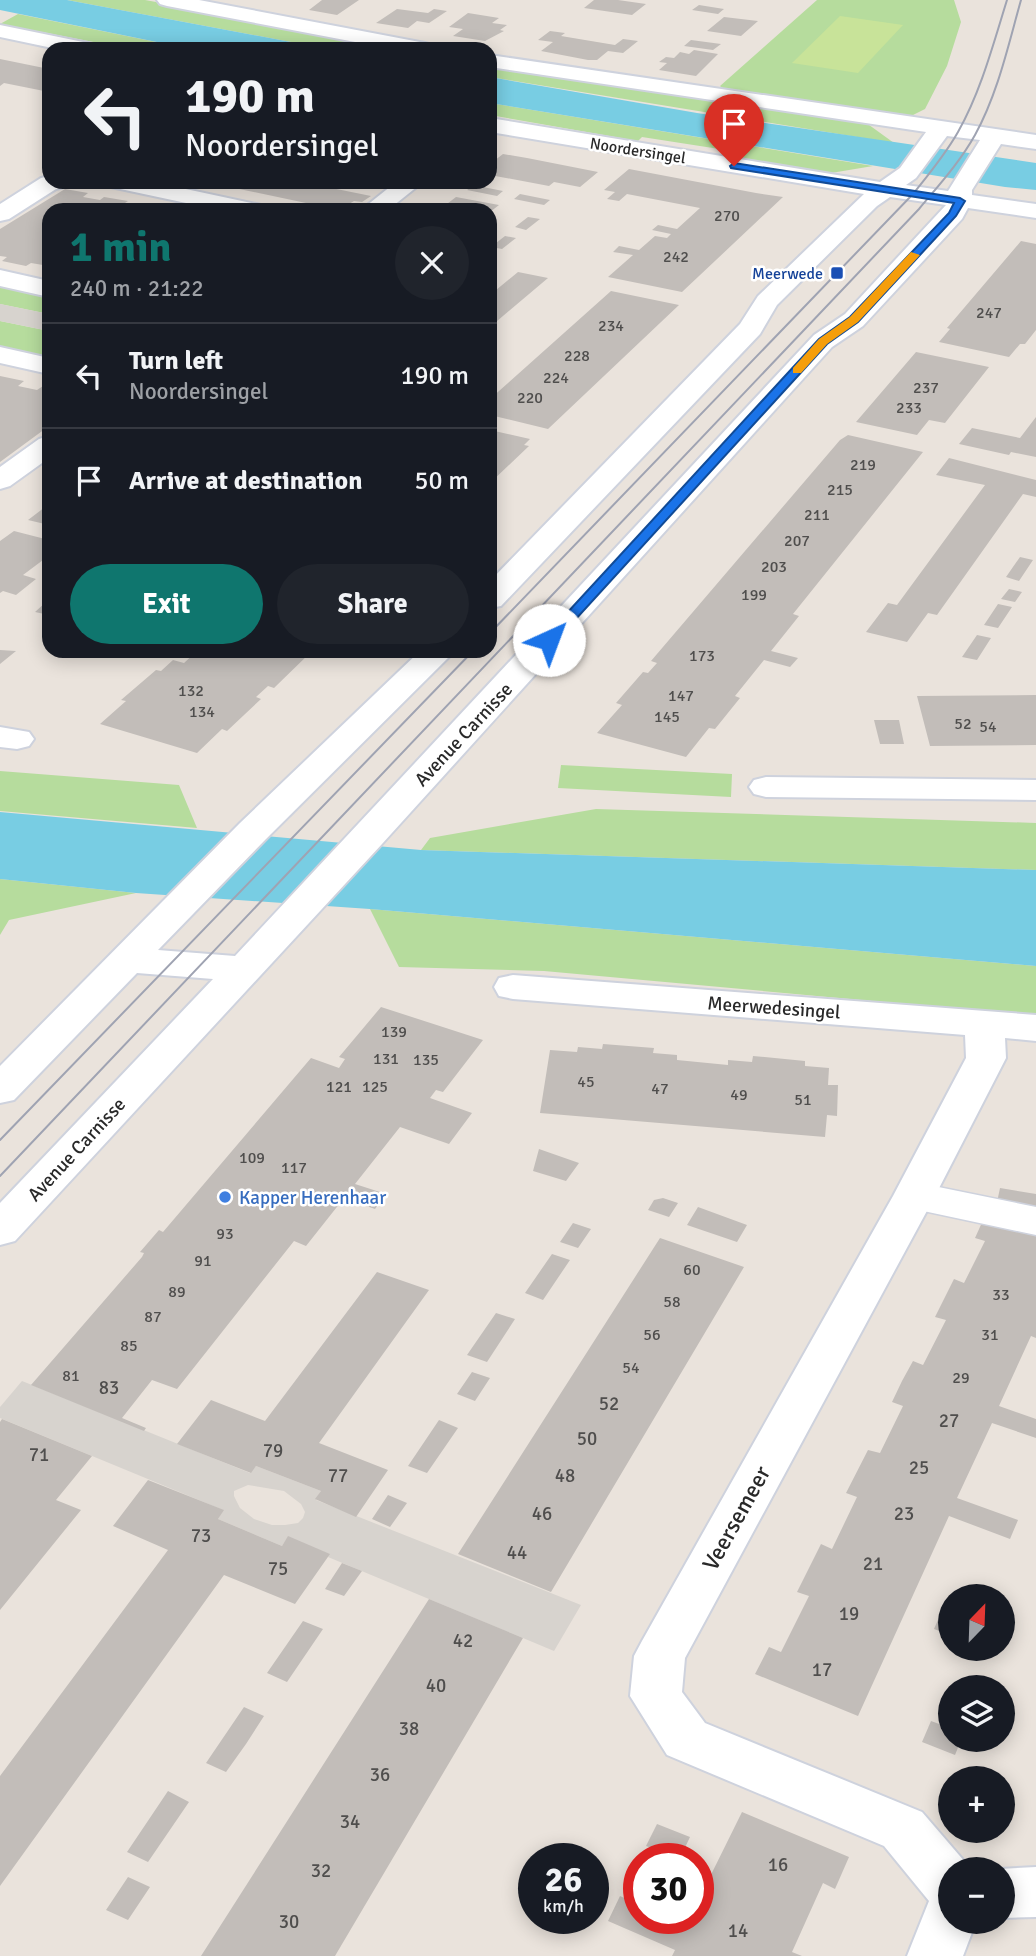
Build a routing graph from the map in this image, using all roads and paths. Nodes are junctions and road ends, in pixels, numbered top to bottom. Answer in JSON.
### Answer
{"nodes":[{"id":1,"x":166,"y":0,"type":"edge"},
{"id":2,"x":0,"y":31,"type":"edge"},
{"id":3,"x":54,"y":42,"type":"edge"},
{"id":4,"x":388,"y":42,"type":"edge"},
{"id":5,"x":497,"y":62,"type":"edge"},
{"id":6,"x":497,"y":126,"type":"edge"},
{"id":7,"x":934,"y":138,"type":"junction"},
{"id":8,"x":1036,"y":142,"type":"edge"},
{"id":9,"x":989,"y":145,"type":"junction"},
{"id":10,"x":42,"y":187,"type":"edge"},
{"id":11,"x":152,"y":189,"type":"edge"},
{"id":12,"x":402,"y":189,"type":"edge"},
{"id":13,"x":883,"y":189,"type":"junction"},
{"id":14,"x":963,"y":191,"type":"junction"},
{"id":15,"x":219,"y":203,"type":"edge"},
{"id":16,"x":382,"y":203,"type":"edge"},
{"id":17,"x":1036,"y":211,"type":"edge"},
{"id":18,"x":0,"y":214,"type":"edge"},
{"id":19,"x":0,"y":278,"type":"edge"},
{"id":20,"x":42,"y":287,"type":"edge"},
{"id":21,"x":0,"y":355,"type":"edge"},
{"id":22,"x":42,"y":364,"type":"edge"},
{"id":23,"x":42,"y":450,"type":"edge"},
{"id":24,"x":0,"y":480,"type":"edge"},
{"id":25,"x":497,"y":592,"type":"edge"},
{"id":26,"x":432,"y":658,"type":"edge"},
{"id":27,"x":766,"y":787,"type":"dead end"},
{"id":28,"x":1036,"y":790,"type":"edge"},
{"id":29,"x":128,"y":960,"type":"junction"},
{"id":30,"x":244,"y":969,"type":"junction"},
{"id":31,"x":513,"y":987,"type":"dead end"},
{"id":32,"x":984,"y":1023,"type":"junction"},
{"id":33,"x":1036,"y":1028,"type":"edge"},
{"id":34,"x":0,"y":1090,"type":"edge"},
{"id":35,"x":914,"y":1196,"type":"junction"},
{"id":36,"x":1036,"y":1220,"type":"edge"},
{"id":37,"x":0,"y":1230,"type":"edge"},
{"id":38,"x":938,"y":1871,"type":"edge"},
{"id":39,"x":1036,"y":1892,"type":"edge"},
{"id":40,"x":1015,"y":1893,"type":"edge"},
{"id":41,"x":943,"y":1934,"type":"edge"},
{"id":42,"x":935,"y":1956,"type":"edge"}],
"edges":[{"from":1,"to":4,"type":"street"},
{"from":2,"to":3,"type":"street"},
{"from":5,"to":7,"type":"street"},
{"from":6,"to":13,"type":"street","name":"Noordersingel"},
{"from":7,"to":9,"type":"street"},
{"from":7,"to":13,"type":"street"},
{"from":8,"to":9,"type":"street"},
{"from":9,"to":14,"type":"street","name":"Avenue Carnisse"},
{"from":10,"to":18,"type":"street"},
{"from":11,"to":15,"type":"street"},
{"from":12,"to":16,"type":"street"},
{"from":13,"to":14,"type":"street","name":"Noordersingel"},
{"from":13,"to":25,"type":"street"},
{"from":14,"to":17,"type":"street","name":"Noordersingel"},
{"from":14,"to":30,"type":"street","name":"Avenue Carnisse"},
{"from":19,"to":20,"type":"street"},
{"from":21,"to":22,"type":"street"},
{"from":23,"to":24,"type":"street"},
{"from":26,"to":29,"type":"street"},
{"from":27,"to":28,"type":"street"},
{"from":29,"to":30,"type":"street"},
{"from":29,"to":34,"type":"street"},
{"from":30,"to":37,"type":"street","name":"Avenue Carnisse"},
{"from":31,"to":32,"type":"street","name":"Meerwedesingel"},
{"from":32,"to":33,"type":"street","name":"Meerwedesingel"},
{"from":32,"to":35,"type":"street","name":"Veersemeer"},
{"from":35,"to":36,"type":"street"},
{"from":35,"to":38,"type":"street","name":"Veersemeer"},
{"from":39,"to":40,"type":"street"},
{"from":41,"to":42,"type":"street"}]}
